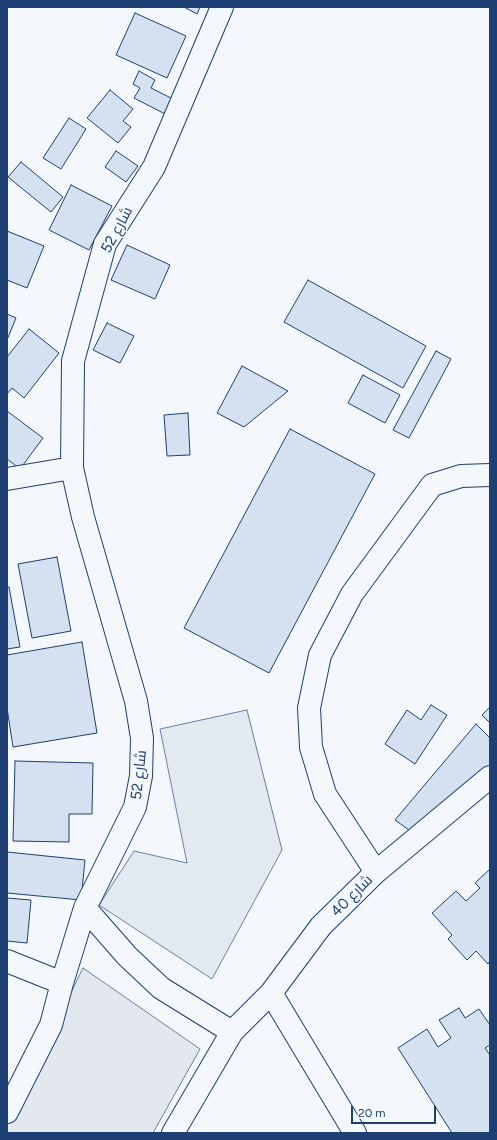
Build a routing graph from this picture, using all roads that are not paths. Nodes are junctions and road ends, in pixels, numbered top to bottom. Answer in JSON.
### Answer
{"nodes":[{"id":1,"x":222,"y":7,"type":"edge"},
{"id":2,"x":72,"y":468,"type":"junction"},
{"id":3,"x":490,"y":475,"type":"edge"},
{"id":4,"x":7,"y":479,"type":"edge"},
{"id":5,"x":490,"y":777,"type":"edge"},
{"id":6,"x":376,"y":872,"type":"junction"},
{"id":7,"x":85,"y":908,"type":"junction"},
{"id":8,"x":7,"y":961,"type":"edge"},
{"id":9,"x":62,"y":983,"type":"junction"},
{"id":10,"x":271,"y":993,"type":"junction"},
{"id":11,"x":232,"y":1032,"type":"junction"},
{"id":12,"x":7,"y":1112,"type":"edge"},
{"id":13,"x":173,"y":1133,"type":"edge"},
{"id":14,"x":355,"y":1133,"type":"edge"}],
"edges":[{"from":1,"to":2,"type":"street","name":"شارع 52"},
{"from":2,"to":4,"type":"street"},
{"from":2,"to":7,"type":"street","name":"شارع 52"},
{"from":3,"to":6,"type":"street"},
{"from":5,"to":6,"type":"street","name":"شارع 40"},
{"from":6,"to":10,"type":"street","name":"شارع 40"},
{"from":7,"to":9,"type":"street","name":"شارع 52"},
{"from":7,"to":11,"type":"street"},
{"from":8,"to":9,"type":"street"},
{"from":9,"to":12,"type":"street","name":"شارع 52"},
{"from":10,"to":11,"type":"street","name":"شارع 40"},
{"from":10,"to":14,"type":"street"},
{"from":11,"to":13,"type":"street","name":"شارع 40"}]}
